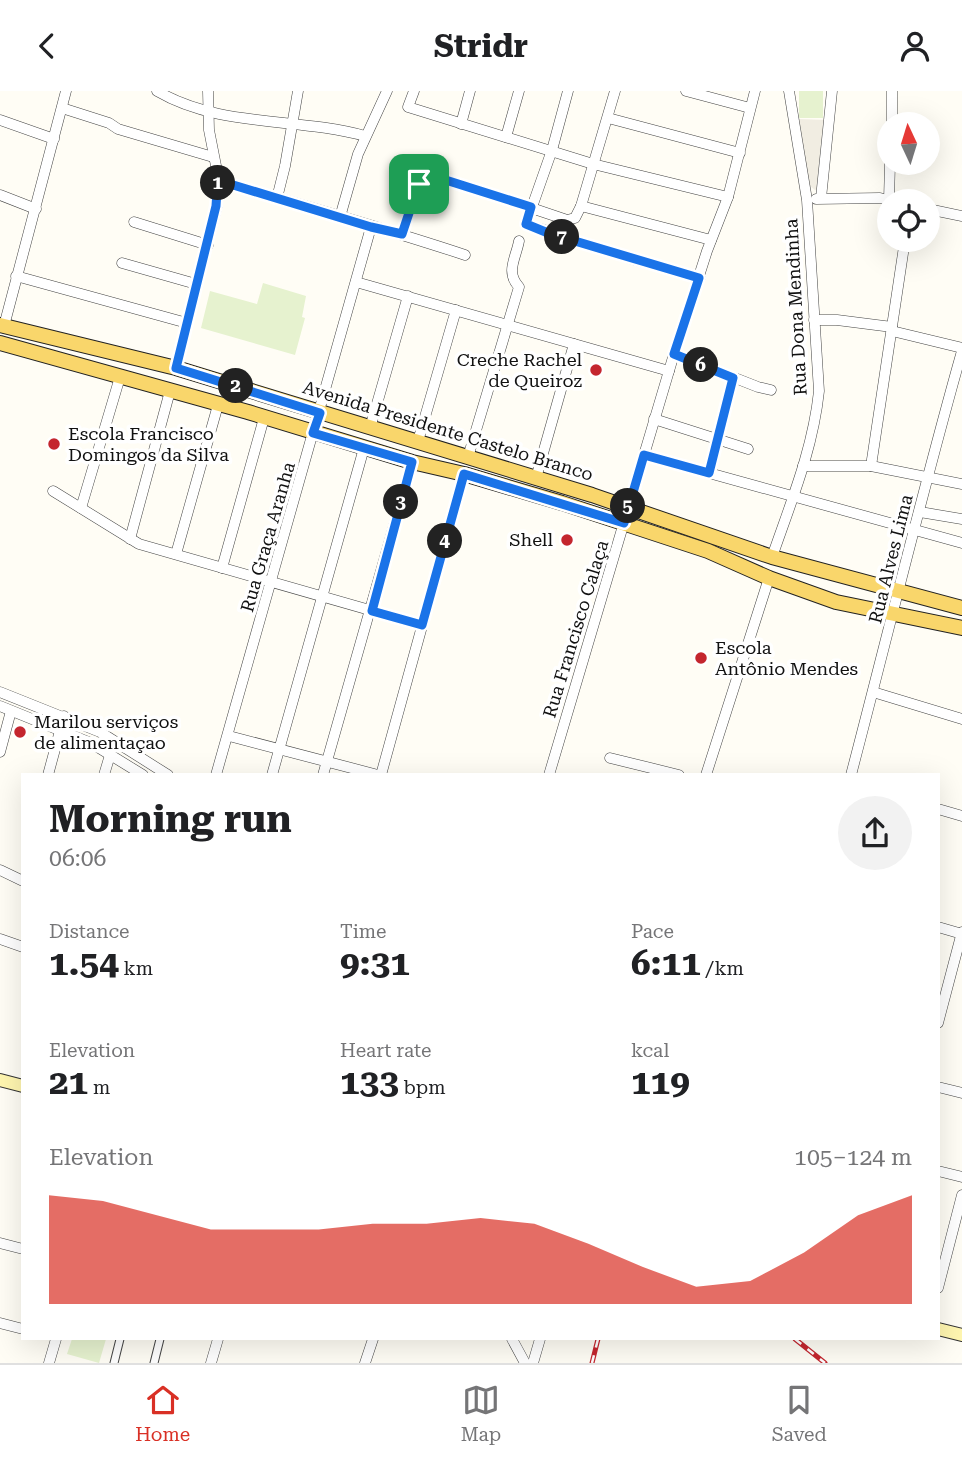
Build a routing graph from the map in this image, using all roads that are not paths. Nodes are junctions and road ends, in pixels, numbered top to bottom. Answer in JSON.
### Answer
{"nodes":[{"id":1,"x":66,"y":91,"type":"edge"},
{"id":2,"x":157,"y":91,"type":"edge"},
{"id":3,"x":208,"y":91,"type":"edge"},
{"id":4,"x":299,"y":91,"type":"edge"},
{"id":5,"x":387,"y":91,"type":"edge"},
{"id":6,"x":414,"y":91,"type":"edge"},
{"id":7,"x":470,"y":91,"type":"edge"},
{"id":8,"x":519,"y":91,"type":"edge"},
{"id":9,"x":568,"y":91,"type":"edge"},
{"id":10,"x":615,"y":91,"type":"edge"},
{"id":11,"x":686,"y":91,"type":"edge"},
{"id":12,"x":755,"y":91,"type":"edge"},
{"id":13,"x":789,"y":91,"type":"edge"},
{"id":14,"x":832,"y":91,"type":"edge"},
{"id":15,"x":891,"y":91,"type":"edge"},
{"id":16,"x":62,"y":108,"type":"junction"},
{"id":17,"x":750,"y":108,"type":"junction"},
{"id":18,"x":209,"y":110,"type":"junction"},
{"id":19,"x":892,"y":112,"type":"edge"},
{"id":20,"x":608,"y":118,"type":"junction"},
{"id":21,"x":0,"y":120,"type":"edge"},
{"id":22,"x":461,"y":124,"type":"junction"},
{"id":23,"x":293,"y":125,"type":"junction"},
{"id":24,"x":365,"y":136,"type":"junction"},
{"id":25,"x":506,"y":137,"type":"junction"},
{"id":26,"x":54,"y":139,"type":"junction"},
{"id":27,"x":552,"y":150,"type":"junction"},
{"id":28,"x":740,"y":153,"type":"junction"},
{"id":29,"x":213,"y":157,"type":"junction"},
{"id":30,"x":593,"y":164,"type":"junction"},
{"id":31,"x":218,"y":176,"type":"junction"},
{"id":32,"x":0,"y":195,"type":"edge"},
{"id":33,"x":728,"y":197,"type":"junction"},
{"id":34,"x":276,"y":198,"type":"junction"},
{"id":35,"x":821,"y":198,"type":"junction"},
{"id":36,"x":807,"y":200,"type":"junction"},
{"id":37,"x":877,"y":200,"type":"edge"},
{"id":38,"x":581,"y":206,"type":"junction"},
{"id":39,"x":531,"y":207,"type":"junction"},
{"id":40,"x":36,"y":209,"type":"junction"},
{"id":41,"x":940,"y":211,"type":"edge"},
{"id":42,"x":962,"y":216,"type":"edge"},
{"id":43,"x":340,"y":217,"type":"junction"},
{"id":44,"x":134,"y":222,"type":"dead end"},
{"id":45,"x":371,"y":227,"type":"junction"},
{"id":46,"x":402,"y":234,"type":"junction"},
{"id":47,"x":711,"y":240,"type":"junction"},
{"id":48,"x":519,"y":241,"type":"dead end"},
{"id":49,"x":208,"y":244,"type":"junction"},
{"id":50,"x":903,"y":252,"type":"edge"},
{"id":51,"x":464,"y":255,"type":"dead end"},
{"id":52,"x":122,"y":263,"type":"dead end"},
{"id":53,"x":16,"y":276,"type":"junction"},
{"id":54,"x":699,"y":278,"type":"junction"},
{"id":55,"x":356,"y":282,"type":"junction"},
{"id":56,"x":196,"y":284,"type":"junction"},
{"id":57,"x":408,"y":296,"type":"junction"},
{"id":58,"x":456,"y":310,"type":"junction"},
{"id":59,"x":814,"y":320,"type":"junction"},
{"id":60,"x":187,"y":323,"type":"junction"},
{"id":61,"x":506,"y":325,"type":"junction"},
{"id":62,"x":2,"y":326,"type":"edge"},
{"id":63,"x":892,"y":329,"type":"junction"},
{"id":64,"x":0,"y":343,"type":"edge"},
{"id":65,"x":574,"y":344,"type":"junction"},
{"id":66,"x":962,"y":349,"type":"edge"},
{"id":67,"x":674,"y":354,"type":"junction"},
{"id":68,"x":176,"y":368,"type":"junction"},
{"id":69,"x":669,"y":371,"type":"junction"},
{"id":70,"x":120,"y":377,"type":"junction"},
{"id":71,"x":733,"y":378,"type":"junction"},
{"id":72,"x":771,"y":390,"type":"dead end"},
{"id":73,"x":170,"y":391,"type":"junction"},
{"id":74,"x":255,"y":392,"type":"junction"},
{"id":75,"x":218,"y":405,"type":"junction"},
{"id":76,"x":248,"y":412,"type":"junction"},
{"id":77,"x":320,"y":413,"type":"junction"},
{"id":78,"x":264,"y":418,"type":"junction"},
{"id":79,"x":654,"y":419,"type":"junction"},
{"id":80,"x":370,"y":428,"type":"junction"},
{"id":81,"x":313,"y":433,"type":"junction"},
{"id":82,"x":718,"y":440,"type":"junction"},
{"id":83,"x":418,"y":442,"type":"junction"},
{"id":84,"x":365,"y":448,"type":"junction"},
{"id":85,"x":748,"y":449,"type":"dead end"},
{"id":86,"x":644,"y":455,"type":"junction"},
{"id":87,"x":468,"y":457,"type":"junction"},
{"id":88,"x":412,"y":462,"type":"junction"},
{"id":89,"x":803,"y":466,"type":"junction"},
{"id":90,"x":871,"y":466,"type":"junction"},
{"id":91,"x":709,"y":473,"type":"junction"},
{"id":92,"x":464,"y":474,"type":"junction"},
{"id":93,"x":536,"y":478,"type":"junction"},
{"id":94,"x":927,"y":478,"type":"junction"},
{"id":95,"x":962,"y":484,"type":"edge"},
{"id":96,"x":53,"y":491,"type":"dead end"},
{"id":97,"x":794,"y":496,"type":"junction"},
{"id":98,"x":628,"y":507,"type":"junction"},
{"id":99,"x":81,"y":508,"type":"junction"},
{"id":100,"x":920,"y":512,"type":"junction"},
{"id":101,"x":962,"y":519,"type":"edge"},
{"id":102,"x":624,"y":523,"type":"junction"},
{"id":103,"x":915,"y":530,"type":"junction"},
{"id":104,"x":130,"y":539,"type":"junction"},
{"id":105,"x":962,"y":543,"type":"edge"},
{"id":106,"x":176,"y":554,"type":"junction"},
{"id":107,"x":772,"y":557,"type":"junction"},
{"id":108,"x":222,"y":568,"type":"junction"},
{"id":109,"x":769,"y":578,"type":"junction"},
{"id":110,"x":271,"y":583,"type":"junction"},
{"id":111,"x":897,"y":591,"type":"junction"},
{"id":112,"x":321,"y":596,"type":"junction"},
{"id":113,"x":962,"y":608,"type":"edge"},
{"id":114,"x":372,"y":611,"type":"junction"},
{"id":115,"x":893,"y":614,"type":"junction"},
{"id":116,"x":422,"y":625,"type":"junction"},
{"id":117,"x":962,"y":628,"type":"edge"},
{"id":118,"x":0,"y":692,"type":"edge"},
{"id":119,"x":873,"y":692,"type":"junction"},
{"id":120,"x":0,"y":706,"type":"edge"},
{"id":121,"x":11,"y":711,"type":"junction"},
{"id":122,"x":64,"y":716,"type":"junction"},
{"id":123,"x":962,"y":719,"type":"edge"},
{"id":124,"x":61,"y":731,"type":"junction"},
{"id":125,"x":229,"y":736,"type":"junction"},
{"id":126,"x":279,"y":749,"type":"junction"},
{"id":127,"x":0,"y":752,"type":"edge"},
{"id":128,"x":110,"y":755,"type":"junction"},
{"id":129,"x":610,"y":758,"type":"dead end"},
{"id":130,"x":327,"y":762,"type":"junction"},
{"id":131,"x":49,"y":773,"type":"edge"},
{"id":132,"x":105,"y":773,"type":"edge"},
{"id":133,"x":140,"y":773,"type":"edge"},
{"id":134,"x":165,"y":773,"type":"edge"},
{"id":135,"x":217,"y":773,"type":"edge"},
{"id":136,"x":273,"y":773,"type":"edge"},
{"id":137,"x":324,"y":773,"type":"edge"},
{"id":138,"x":371,"y":773,"type":"edge"},
{"id":139,"x":380,"y":773,"type":"edge"},
{"id":140,"x":550,"y":773,"type":"edge"},
{"id":141,"x":671,"y":773,"type":"edge"},
{"id":142,"x":707,"y":773,"type":"edge"},
{"id":143,"x":852,"y":773,"type":"edge"},
{"id":144,"x":940,"y":810,"type":"edge"},
{"id":145,"x":962,"y":816,"type":"edge"},
{"id":146,"x":0,"y":870,"type":"edge"},
{"id":147,"x":21,"y":880,"type":"edge"},
{"id":148,"x":940,"y":928,"type":"edge"},
{"id":149,"x":962,"y":933,"type":"edge"},
{"id":150,"x":0,"y":939,"type":"edge"},
{"id":151,"x":21,"y":946,"type":"edge"},
{"id":152,"x":940,"y":1016,"type":"edge"},
{"id":153,"x":0,"y":1080,"type":"edge"},
{"id":154,"x":21,"y":1085,"type":"edge"},
{"id":155,"x":940,"y":1088,"type":"edge"},
{"id":156,"x":962,"y":1093,"type":"edge"},
{"id":157,"x":940,"y":1172,"type":"edge"},
{"id":158,"x":962,"y":1177,"type":"edge"},
{"id":159,"x":962,"y":1195,"type":"edge"},
{"id":160,"x":0,"y":1243,"type":"edge"},
{"id":161,"x":21,"y":1248,"type":"edge"},
{"id":162,"x":940,"y":1280,"type":"edge"},
{"id":163,"x":0,"y":1323,"type":"edge"},
{"id":164,"x":21,"y":1328,"type":"edge"},
{"id":165,"x":940,"y":1330,"type":"edge"},
{"id":166,"x":962,"y":1335,"type":"edge"},
{"id":167,"x":56,"y":1340,"type":"edge"},
{"id":168,"x":120,"y":1340,"type":"edge"},
{"id":169,"x":160,"y":1340,"type":"edge"},
{"id":170,"x":218,"y":1340,"type":"edge"},
{"id":171,"x":373,"y":1340,"type":"edge"},
{"id":172,"x":513,"y":1340,"type":"edge"},
{"id":173,"x":540,"y":1340,"type":"edge"},
{"id":174,"x":49,"y":1363,"type":"edge"},
{"id":175,"x":114,"y":1363,"type":"edge"},
{"id":176,"x":154,"y":1363,"type":"edge"},
{"id":177,"x":211,"y":1363,"type":"edge"},
{"id":178,"x":365,"y":1363,"type":"edge"},
{"id":179,"x":525,"y":1363,"type":"edge"},
{"id":180,"x":533,"y":1363,"type":"edge"}],
"edges":[{"from":1,"to":16,"type":"street"},
{"from":2,"to":18,"type":"street"},
{"from":3,"to":18,"type":"street"},
{"from":4,"to":23,"type":"street"},
{"from":5,"to":24,"type":"street"},
{"from":6,"to":22,"type":"street"},
{"from":7,"to":22,"type":"street"},
{"from":8,"to":25,"type":"street"},
{"from":9,"to":27,"type":"street"},
{"from":10,"to":20,"type":"street"},
{"from":11,"to":17,"type":"street"},
{"from":12,"to":17,"type":"street","name":"Rua Francisco Calaça"},
{"from":13,"to":36,"type":"street","name":"Rua Dona Mendinha"},
{"from":14,"to":35,"type":"street"},
{"from":15,"to":19,"type":"street"},
{"from":16,"to":26,"type":"street"},
{"from":16,"to":29,"type":"street"},
{"from":17,"to":28,"type":"street","name":"Rua Francisco Calaça"},
{"from":18,"to":23,"type":"street"},
{"from":18,"to":29,"type":"street"},
{"from":20,"to":28,"type":"street"},
{"from":20,"to":30,"type":"street"},
{"from":21,"to":26,"type":"street"},
{"from":22,"to":25,"type":"street"},
{"from":23,"to":24,"type":"street"},
{"from":23,"to":34,"type":"street"},
{"from":24,"to":43,"type":"street"},
{"from":25,"to":27,"type":"street"},
{"from":26,"to":40,"type":"street"},
{"from":27,"to":30,"type":"street"},
{"from":27,"to":39,"type":"street"},
{"from":28,"to":33,"type":"street","name":"Rua Francisco Calaça"},
{"from":29,"to":31,"type":"street"},
{"from":30,"to":33,"type":"street"},
{"from":30,"to":38,"type":"street"},
{"from":31,"to":34,"type":"street"},
{"from":31,"to":49,"type":"street"},
{"from":32,"to":40,"type":"street"},
{"from":33,"to":47,"type":"street","name":"Rua Francisco Calaça"},
{"from":34,"to":43,"type":"street"},
{"from":35,"to":36,"type":"street"},
{"from":35,"to":37,"type":"street"},
{"from":36,"to":59,"type":"street","name":"Rua Dona Mendinha"},
{"from":38,"to":39,"type":"street"},
{"from":38,"to":47,"type":"street"},
{"from":39,"to":46,"type":"street"},
{"from":39,"to":54,"type":"street"},
{"from":40,"to":53,"type":"street"},
{"from":41,"to":42,"type":"street"},
{"from":43,"to":45,"type":"street"},
{"from":44,"to":49,"type":"street"},
{"from":45,"to":46,"type":"street"},
{"from":45,"to":55,"type":"street","name":"Rua Graça Aranha"},
{"from":46,"to":51,"type":"street"},
{"from":47,"to":54,"type":"street","name":"Rua Francisco Calaça"},
{"from":48,"to":61,"type":"street"},
{"from":49,"to":56,"type":"street"},
{"from":50,"to":63,"type":"street"},
{"from":52,"to":56,"type":"street"},
{"from":53,"to":60,"type":"street"},
{"from":53,"to":62,"type":"street"},
{"from":54,"to":67,"type":"street","name":"Rua Francisco Calaça"},
{"from":55,"to":57,"type":"street"},
{"from":55,"to":77,"type":"street","name":"Rua Graça Aranha"},
{"from":56,"to":60,"type":"street"},
{"from":57,"to":58,"type":"street"},
{"from":57,"to":80,"type":"street"},
{"from":58,"to":61,"type":"street"},
{"from":58,"to":83,"type":"street"},
{"from":59,"to":63,"type":"street"},
{"from":59,"to":89,"type":"street","name":"Rua Dona Mendinha"},
{"from":60,"to":68,"type":"street"},
{"from":61,"to":65,"type":"street"},
{"from":61,"to":87,"type":"street"},
{"from":62,"to":68,"type":"main road","name":"Avenida Presidente Castelo Branco"},
{"from":63,"to":66,"type":"street"},
{"from":63,"to":90,"type":"street"},
{"from":64,"to":70,"type":"main road","name":"Avenida Presidente Castelo Branco"},
{"from":65,"to":69,"type":"street"},
{"from":65,"to":93,"type":"street"},
{"from":66,"to":94,"type":"street","name":"Rua Alves Lima"},
{"from":67,"to":69,"type":"street","name":"Rua Francisco Calaça"},
{"from":67,"to":71,"type":"street"},
{"from":68,"to":74,"type":"main road","name":"Avenida Presidente Castelo Branco"},
{"from":69,"to":79,"type":"street","name":"Rua Francisco Calaça"},
{"from":70,"to":73,"type":"main road","name":"Avenida Presidente Castelo Branco"},
{"from":70,"to":99,"type":"street"},
{"from":71,"to":72,"type":"street"},
{"from":71,"to":82,"type":"street"},
{"from":73,"to":75,"type":"main road","name":"Avenida Presidente Castelo Branco"},
{"from":73,"to":104,"type":"street"},
{"from":74,"to":76,"type":"main road"},
{"from":74,"to":77,"type":"main road","name":"Avenida Presidente Castelo Branco"},
{"from":75,"to":76,"type":"main road","name":"Avenida Presidente Castelo Branco"},
{"from":75,"to":106,"type":"street"},
{"from":76,"to":78,"type":"main road","name":"Avenida Presidente Castelo Branco"},
{"from":77,"to":80,"type":"main road","name":"Avenida Presidente Castelo Branco"},
{"from":77,"to":81,"type":"street","name":"Rua Graça Aranha"},
{"from":78,"to":81,"type":"main road","name":"Avenida Presidente Castelo Branco"},
{"from":78,"to":108,"type":"street"},
{"from":79,"to":82,"type":"street"},
{"from":79,"to":86,"type":"street","name":"Rua Francisco Calaça"},
{"from":80,"to":83,"type":"main road","name":"Avenida Presidente Castelo Branco"},
{"from":81,"to":84,"type":"main road","name":"Avenida Presidente Castelo Branco"},
{"from":81,"to":110,"type":"street","name":"Rua Graça Aranha"},
{"from":82,"to":85,"type":"street"},
{"from":82,"to":91,"type":"street"},
{"from":83,"to":87,"type":"main road","name":"Avenida Presidente Castelo Branco"},
{"from":84,"to":88,"type":"main road","name":"Avenida Presidente Castelo Branco"},
{"from":84,"to":112,"type":"street"},
{"from":86,"to":91,"type":"street"},
{"from":86,"to":98,"type":"street","name":"Rua Francisco Calaça"},
{"from":87,"to":93,"type":"main road","name":"Avenida Presidente Castelo Branco"},
{"from":88,"to":92,"type":"main road","name":"Avenida Presidente Castelo Branco"},
{"from":88,"to":114,"type":"street"},
{"from":89,"to":90,"type":"street"},
{"from":89,"to":97,"type":"street","name":"Rua Dona Mendinha"},
{"from":90,"to":94,"type":"street"},
{"from":91,"to":97,"type":"street"},
{"from":92,"to":102,"type":"main road","name":"Avenida Presidente Castelo Branco"},
{"from":92,"to":116,"type":"street"},
{"from":93,"to":98,"type":"main road","name":"Avenida Presidente Castelo Branco"},
{"from":94,"to":95,"type":"street"},
{"from":94,"to":100,"type":"street","name":"Rua Alves Lima"},
{"from":96,"to":99,"type":"street"},
{"from":97,"to":103,"type":"street"},
{"from":97,"to":107,"type":"street","name":"Rua Dona Mendinha"},
{"from":98,"to":102,"type":"street","name":"Rua Francisco Calaça"},
{"from":98,"to":107,"type":"main road","name":"Avenida Presidente Castelo Branco"},
{"from":99,"to":104,"type":"street"},
{"from":100,"to":101,"type":"street"},
{"from":100,"to":103,"type":"street","name":"Rua Alves Lima"},
{"from":102,"to":109,"type":"main road","name":"Avenida Presidente Castelo Branco"},
{"from":102,"to":140,"type":"street","name":"Rua Francisco Calaça"},
{"from":103,"to":105,"type":"street"},
{"from":103,"to":111,"type":"street","name":"Rua Alves Lima"},
{"from":104,"to":106,"type":"street"},
{"from":106,"to":108,"type":"street"},
{"from":107,"to":111,"type":"main road","name":"Avenida Presidente Castelo Branco"},
{"from":108,"to":110,"type":"street"},
{"from":109,"to":115,"type":"main road","name":"Avenida Presidente Castelo Branco"},
{"from":109,"to":142,"type":"street"},
{"from":110,"to":112,"type":"street"},
{"from":110,"to":125,"type":"street","name":"Rua Graça Aranha"},
{"from":111,"to":113,"type":"main road","name":"Avenida Presidente Castelo Branco"},
{"from":111,"to":115,"type":"street","name":"Rua Alves Lima"},
{"from":112,"to":114,"type":"street"},
{"from":112,"to":126,"type":"street"},
{"from":114,"to":116,"type":"street"},
{"from":114,"to":130,"type":"street"},
{"from":115,"to":117,"type":"main road","name":"Avenida Presidente Castelo Branco"},
{"from":115,"to":119,"type":"street","name":"Rua Alves Lima"},
{"from":116,"to":139,"type":"street"},
{"from":118,"to":122,"type":"street"},
{"from":119,"to":123,"type":"street"},
{"from":119,"to":143,"type":"street","name":"Rua Alves Lima"},
{"from":120,"to":121,"type":"street"},
{"from":121,"to":124,"type":"street"},
{"from":121,"to":127,"type":"street"},
{"from":122,"to":124,"type":"street"},
{"from":122,"to":134,"type":"street"},
{"from":124,"to":128,"type":"street"},
{"from":124,"to":131,"type":"street"},
{"from":125,"to":126,"type":"street"},
{"from":125,"to":135,"type":"street","name":"Rua Graça Aranha"},
{"from":126,"to":130,"type":"street"},
{"from":126,"to":136,"type":"street"},
{"from":128,"to":132,"type":"street"},
{"from":128,"to":133,"type":"street"},
{"from":129,"to":141,"type":"street"},
{"from":130,"to":137,"type":"street"},
{"from":130,"to":138,"type":"street"},
{"from":144,"to":145,"type":"street"},
{"from":146,"to":147,"type":"street"},
{"from":148,"to":149,"type":"street"},
{"from":149,"to":152,"type":"street"},
{"from":150,"to":151,"type":"street"},
{"from":153,"to":154,"type":"main road"},
{"from":155,"to":156,"type":"street"},
{"from":157,"to":158,"type":"street"},
{"from":159,"to":162,"type":"street"},
{"from":160,"to":161,"type":"street"},
{"from":163,"to":164,"type":"street"},
{"from":165,"to":166,"type":"main road"},
{"from":167,"to":174,"type":"street"},
{"from":168,"to":175,"type":"street"},
{"from":169,"to":176,"type":"street"},
{"from":170,"to":177,"type":"street"},
{"from":171,"to":178,"type":"street"},
{"from":172,"to":179,"type":"street"},
{"from":173,"to":180,"type":"street"}]}
